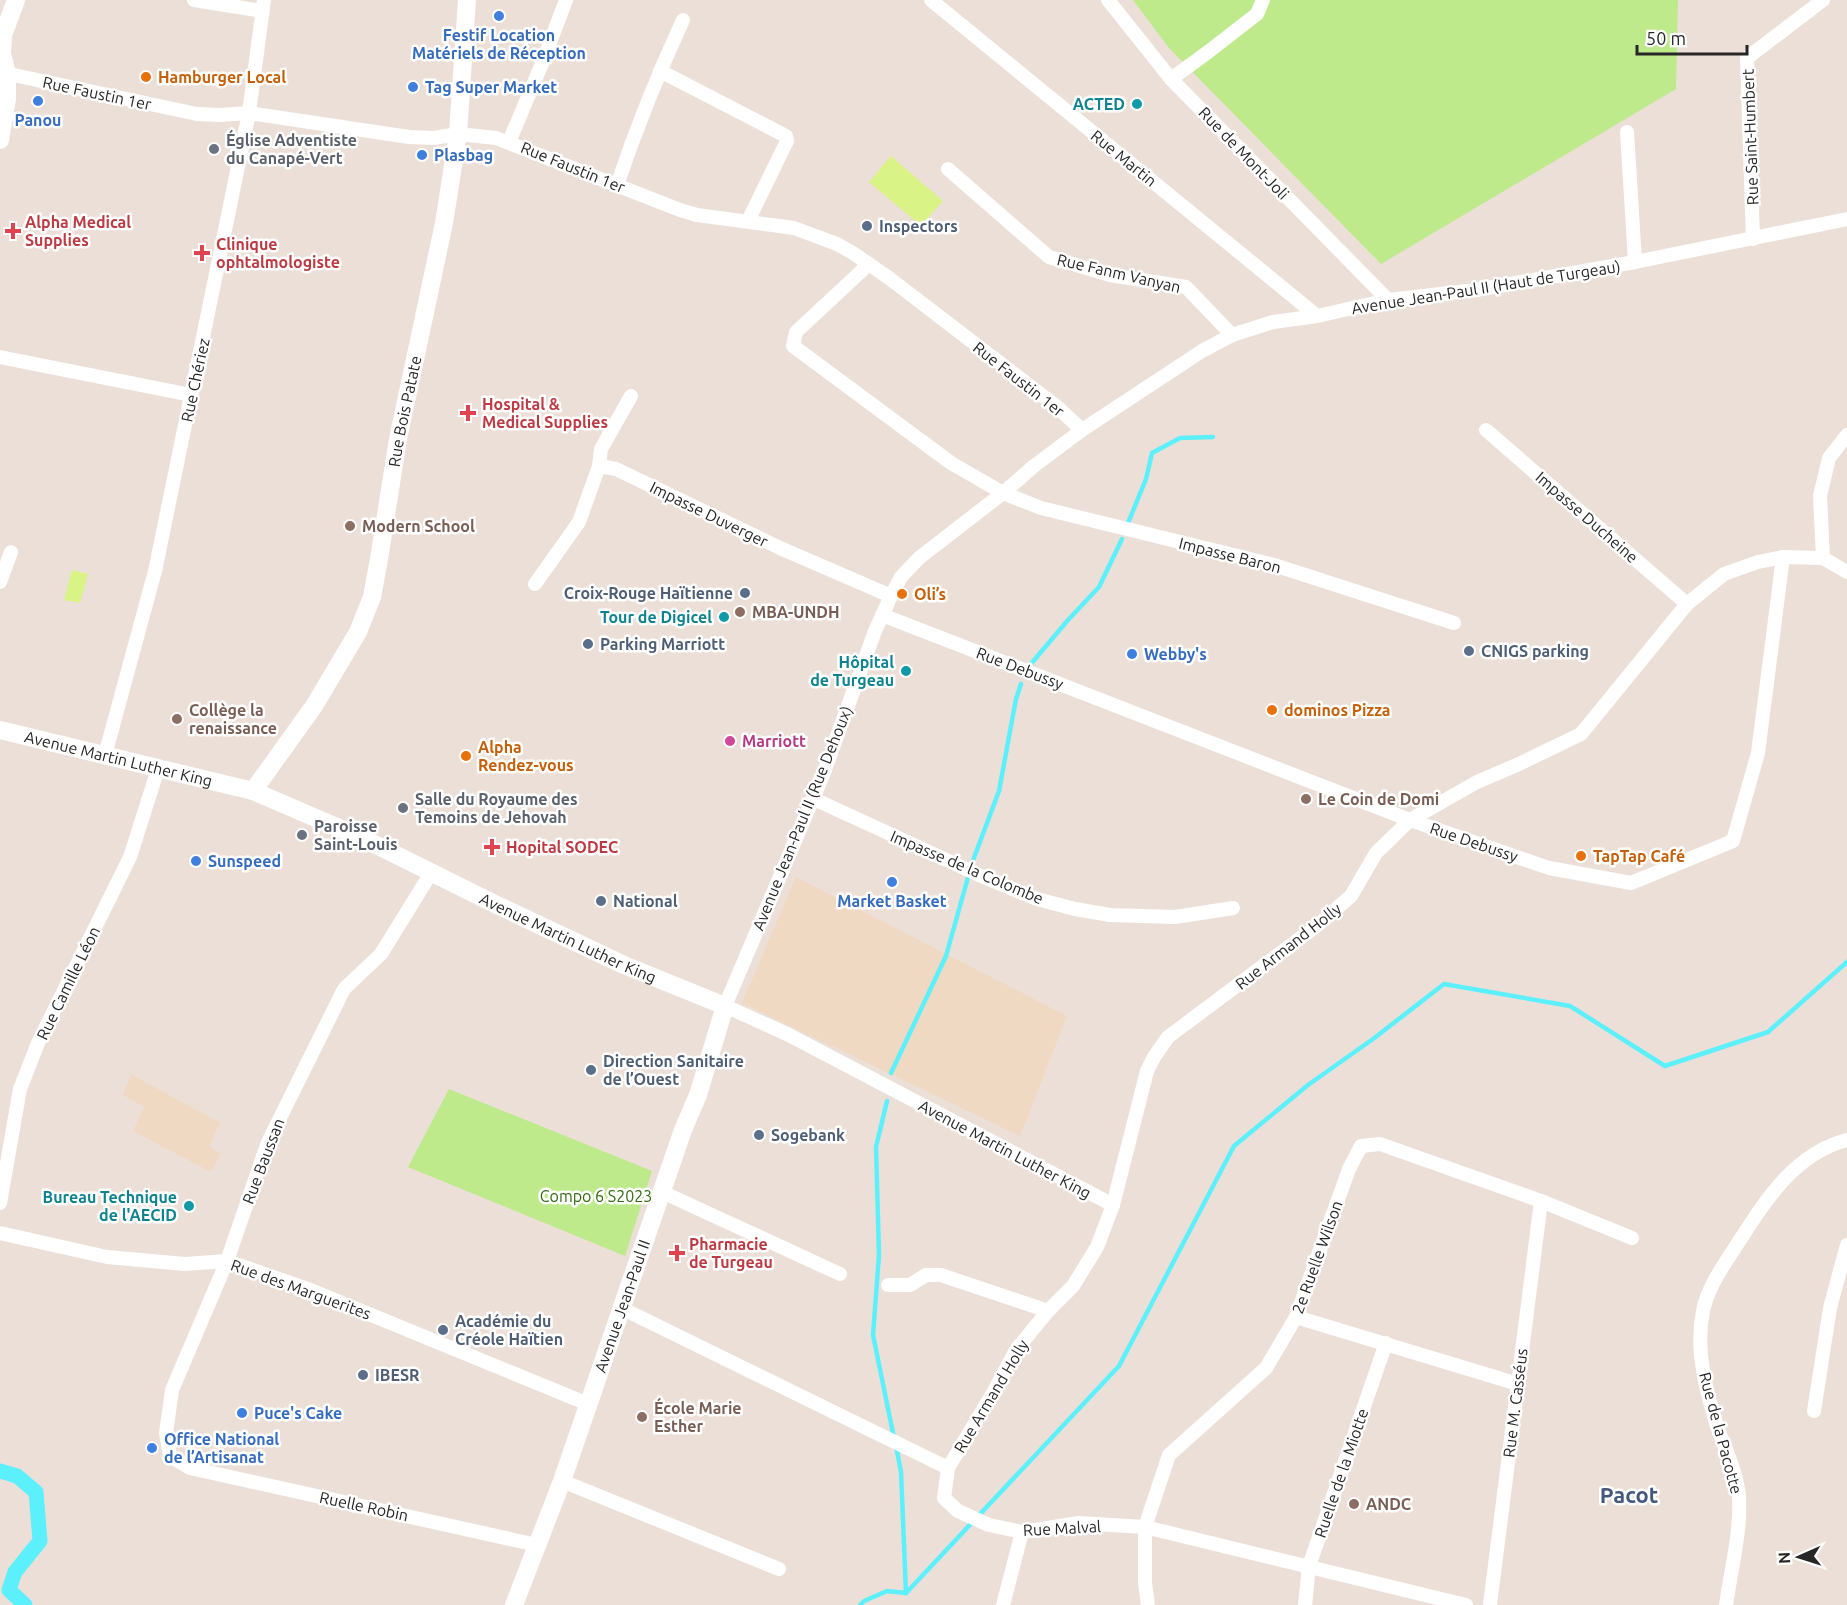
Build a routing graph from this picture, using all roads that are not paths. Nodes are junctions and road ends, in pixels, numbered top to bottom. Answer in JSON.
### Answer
{"nodes":[{"id":1,"x":16,"y":0,"type":"edge"},
{"id":2,"x":194,"y":0,"type":"edge"},
{"id":3,"x":467,"y":0,"type":"edge"},
{"id":4,"x":566,"y":0,"type":"edge"},
{"id":5,"x":931,"y":0,"type":"edge"},
{"id":6,"x":1108,"y":0,"type":"edge"},
{"id":7,"x":1263,"y":0,"type":"edge"},
{"id":8,"x":1823,"y":0,"type":"edge"},
{"id":9,"x":263,"y":5,"type":"edge"},
{"id":10,"x":683,"y":20,"type":"dead end"},
{"id":11,"x":660,"y":71,"type":"junction"},
{"id":12,"x":4,"y":73,"type":"edge"},
{"id":13,"x":1171,"y":78,"type":"junction"},
{"id":14,"x":249,"y":113,"type":"junction"},
{"id":15,"x":1627,"y":132,"type":"dead end"},
{"id":16,"x":458,"y":134,"type":"junction"},
{"id":17,"x":0,"y":140,"type":"edge"},
{"id":18,"x":509,"y":142,"type":"junction"},
{"id":19,"x":948,"y":169,"type":"dead end"},
{"id":20,"x":617,"y":185,"type":"junction"},
{"id":21,"x":1847,"y":219,"type":"edge"},
{"id":22,"x":748,"y":221,"type":"junction"},
{"id":23,"x":1753,"y":239,"type":"junction"},
{"id":24,"x":1635,"y":262,"type":"junction"},
{"id":25,"x":869,"y":264,"type":"junction"},
{"id":26,"x":1388,"y":300,"type":"junction"},
{"id":27,"x":1317,"y":316,"type":"junction"},
{"id":28,"x":1232,"y":335,"type":"junction"},
{"id":29,"x":0,"y":357,"type":"edge"},
{"id":30,"x":191,"y":395,"type":"junction"},
{"id":31,"x":631,"y":396,"type":"dead end"},
{"id":32,"x":1082,"y":430,"type":"junction"},
{"id":33,"x":1486,"y":430,"type":"dead end"},
{"id":34,"x":1847,"y":435,"type":"edge"},
{"id":35,"x":599,"y":466,"type":"junction"},
{"id":36,"x":1004,"y":493,"type":"junction"},
{"id":37,"x":11,"y":552,"type":"dead end"},
{"id":38,"x":1783,"y":557,"type":"junction"},
{"id":39,"x":1823,"y":558,"type":"junction"},
{"id":40,"x":1847,"y":572,"type":"edge"},
{"id":41,"x":0,"y":582,"type":"edge"},
{"id":42,"x":535,"y":584,"type":"dead end"},
{"id":43,"x":891,"y":596,"type":"junction"},
{"id":44,"x":1687,"y":604,"type":"junction"},
{"id":45,"x":882,"y":615,"type":"junction"},
{"id":46,"x":1454,"y":623,"type":"dead end"},
{"id":47,"x":0,"y":730,"type":"edge"},
{"id":48,"x":105,"y":755,"type":"junction"},
{"id":49,"x":158,"y":769,"type":"junction"},
{"id":50,"x":253,"y":791,"type":"junction"},
{"id":51,"x":814,"y":799,"type":"junction"},
{"id":52,"x":1410,"y":820,"type":"junction"},
{"id":53,"x":431,"y":873,"type":"junction"},
{"id":54,"x":1233,"y":908,"type":"dead end"},
{"id":55,"x":725,"y":1006,"type":"junction"},
{"id":56,"x":1847,"y":1140,"type":"edge"},
{"id":57,"x":662,"y":1192,"type":"junction"},
{"id":58,"x":1541,"y":1201,"type":"junction"},
{"id":59,"x":0,"y":1203,"type":"edge"},
{"id":60,"x":1113,"y":1205,"type":"junction"},
{"id":61,"x":0,"y":1233,"type":"edge"},
{"id":62,"x":1632,"y":1238,"type":"dead end"},
{"id":63,"x":1847,"y":1245,"type":"edge"},
{"id":64,"x":227,"y":1260,"type":"junction"},
{"id":65,"x":840,"y":1274,"type":"dead end"},
{"id":66,"x":888,"y":1285,"type":"dead end"},
{"id":67,"x":621,"y":1308,"type":"junction"},
{"id":68,"x":1048,"y":1311,"type":"junction"},
{"id":69,"x":1296,"y":1317,"type":"junction"},
{"id":70,"x":1386,"y":1343,"type":"junction"},
{"id":71,"x":1518,"y":1384,"type":"junction"},
{"id":72,"x":588,"y":1404,"type":"junction"},
{"id":73,"x":1814,"y":1411,"type":"dead end"},
{"id":74,"x":190,"y":1468,"type":"joint"},
{"id":75,"x":948,"y":1468,"type":"junction"},
{"id":76,"x":562,"y":1481,"type":"junction"},
{"id":77,"x":1145,"y":1527,"type":"junction"},
{"id":78,"x":1022,"y":1532,"type":"junction"},
{"id":79,"x":537,"y":1545,"type":"junction"},
{"id":80,"x":1309,"y":1566,"type":"junction"},
{"id":81,"x":779,"y":1569,"type":"dead end"},
{"id":82,"x":514,"y":1605,"type":"edge"},
{"id":83,"x":1003,"y":1605,"type":"edge"},
{"id":84,"x":1148,"y":1605,"type":"edge"},
{"id":85,"x":1305,"y":1605,"type":"edge"},
{"id":86,"x":1466,"y":1605,"type":"edge"},
{"id":87,"x":1490,"y":1605,"type":"edge"},
{"id":88,"x":1726,"y":1605,"type":"edge"}],
"edges":[{"from":1,"to":12,"type":"street"},
{"from":2,"to":9,"type":"street"},
{"from":3,"to":16,"type":"street","name":"Rue Bois Patate"},
{"from":4,"to":18,"type":"street"},
{"from":5,"to":27,"type":"street","name":"Rue Martin"},
{"from":6,"to":13,"type":"street","name":"Rue de Mont-Joli"},
{"from":7,"to":13,"type":"street"},
{"from":8,"to":23,"type":"street","name":"Rue Saint-Humbert"},
{"from":9,"to":14,"type":"street","name":"Rue Chériez"},
{"from":10,"to":11,"type":"street"},
{"from":11,"to":20,"type":"street"},
{"from":11,"to":22,"type":"street"},
{"from":12,"to":14,"type":"street","name":"Rue Faustin 1er"},
{"from":12,"to":17,"type":"street"},
{"from":13,"to":26,"type":"street","name":"Rue de Mont-Joli"},
{"from":14,"to":16,"type":"street","name":"Rue Faustin 1er"},
{"from":14,"to":30,"type":"street","name":"Rue Chériez"},
{"from":15,"to":24,"type":"street"},
{"from":16,"to":18,"type":"street","name":"Rue Faustin 1er"},
{"from":16,"to":50,"type":"street","name":"Rue Bois Patate"},
{"from":18,"to":20,"type":"street","name":"Rue Faustin 1er"},
{"from":19,"to":28,"type":"street","name":"Rue Fanm Vanyan"},
{"from":20,"to":22,"type":"street","name":"Rue Faustin 1er"},
{"from":21,"to":23,"type":"street","name":"Avenue Jean-Paul II (Haut de Turgeau)"},
{"from":22,"to":25,"type":"street","name":"Rue Faustin 1er"},
{"from":23,"to":24,"type":"street","name":"Avenue Jean-Paul II (Haut de Turgeau)"},
{"from":24,"to":26,"type":"street","name":"Avenue Jean-Paul II (Haut de Turgeau)"},
{"from":25,"to":32,"type":"street","name":"Rue Faustin 1er"},
{"from":25,"to":36,"type":"street","name":"Impasse Baron"},
{"from":26,"to":27,"type":"street","name":"Avenue Jean-Paul II (Haut de Turgeau)"},
{"from":27,"to":28,"type":"street","name":"Avenue Jean-Paul II (Haut de Turgeau)"},
{"from":28,"to":32,"type":"street","name":"Avenue Jean-Paul II (Haut de Turgeau)"},
{"from":29,"to":30,"type":"street"},
{"from":30,"to":48,"type":"street","name":"Rue Chériez"},
{"from":31,"to":35,"type":"street"},
{"from":32,"to":36,"type":"street","name":"Avenue Jean-Paul II (Haut de Turgeau)"},
{"from":33,"to":44,"type":"street","name":"Impasse Ducheine"},
{"from":34,"to":39,"type":"street"},
{"from":35,"to":42,"type":"street"},
{"from":35,"to":43,"type":"street","name":"Impasse Duverger"},
{"from":36,"to":43,"type":"street","name":"Avenue Jean-Paul II (Haut de Turgeau)"},
{"from":36,"to":46,"type":"street","name":"Impasse Baron"},
{"from":37,"to":41,"type":"street"},
{"from":38,"to":39,"type":"street","name":"Rue Armand Holly"},
{"from":38,"to":44,"type":"street","name":"Rue Armand Holly"},
{"from":38,"to":52,"type":"street","name":"Rue Debussy"},
{"from":39,"to":40,"type":"street","name":"Rue Armand Holly"},
{"from":43,"to":45,"type":"street","name":"Avenue Jean-Paul II (Rue Dehoux)"},
{"from":44,"to":52,"type":"street","name":"Rue Armand Holly"},
{"from":45,"to":51,"type":"street","name":"Avenue Jean-Paul II (Rue Dehoux)"},
{"from":45,"to":52,"type":"street","name":"Rue Debussy"},
{"from":47,"to":48,"type":"street","name":"Avenue Martin Luther King"},
{"from":48,"to":49,"type":"street","name":"Avenue Martin Luther King"},
{"from":49,"to":50,"type":"street","name":"Avenue Martin Luther King"},
{"from":49,"to":59,"type":"street","name":"Rue Camille Léon"},
{"from":50,"to":53,"type":"street","name":"Avenue Martin Luther King"},
{"from":51,"to":54,"type":"street","name":"Impasse de la Colombe"},
{"from":51,"to":55,"type":"street","name":"Avenue Jean-Paul II (Rue Dehoux)"},
{"from":52,"to":60,"type":"street","name":"Rue Armand Holly"},
{"from":53,"to":55,"type":"street","name":"Avenue Martin Luther King"},
{"from":53,"to":64,"type":"street","name":"Rue Baussan"},
{"from":55,"to":57,"type":"street","name":"Avenue Jean-Paul II"},
{"from":55,"to":60,"type":"street","name":"Avenue Martin Luther King"},
{"from":56,"to":88,"type":"street","name":"Rue de la Pacotte"},
{"from":57,"to":65,"type":"street"},
{"from":57,"to":67,"type":"street","name":"Avenue Jean-Paul II"},
{"from":58,"to":62,"type":"street","name":"2e Ruelle Wilson"},
{"from":58,"to":69,"type":"street","name":"2e Ruelle Wilson"},
{"from":58,"to":71,"type":"street","name":"Rue M. Casséus"},
{"from":60,"to":68,"type":"street","name":"Rue Armand Holly"},
{"from":61,"to":64,"type":"street","name":"Rue des Marguerites"},
{"from":63,"to":73,"type":"street"},
{"from":64,"to":72,"type":"street","name":"Rue des Marguerites"},
{"from":64,"to":74,"type":"street","name":"Rue Baussan"},
{"from":66,"to":68,"type":"street"},
{"from":67,"to":72,"type":"street","name":"Avenue Jean-Paul II"},
{"from":67,"to":75,"type":"street"},
{"from":68,"to":75,"type":"street","name":"Rue Armand Holly"},
{"from":69,"to":70,"type":"street"},
{"from":69,"to":77,"type":"street","name":"2e Ruelle Wilson"},
{"from":70,"to":71,"type":"street"},
{"from":70,"to":80,"type":"street","name":"Ruelle de la Miotte"},
{"from":71,"to":87,"type":"street","name":"Rue M. Casséus"},
{"from":72,"to":76,"type":"street","name":"Avenue Jean-Paul II"},
{"from":74,"to":79,"type":"street","name":"Ruelle Robin"},
{"from":75,"to":78,"type":"street","name":"Rue Malval"},
{"from":76,"to":79,"type":"street","name":"Avenue Jean-Paul II"},
{"from":76,"to":81,"type":"street"},
{"from":77,"to":78,"type":"street","name":"Rue Malval"},
{"from":77,"to":80,"type":"street","name":"Rue Malval"},
{"from":77,"to":84,"type":"street","name":"2e Ruelle Wilson"},
{"from":78,"to":83,"type":"street"},
{"from":79,"to":82,"type":"street","name":"Avenue Jean-Paul II"},
{"from":80,"to":85,"type":"street","name":"Ruelle de la Miotte"},
{"from":80,"to":86,"type":"street","name":"Rue Malval"}]}
